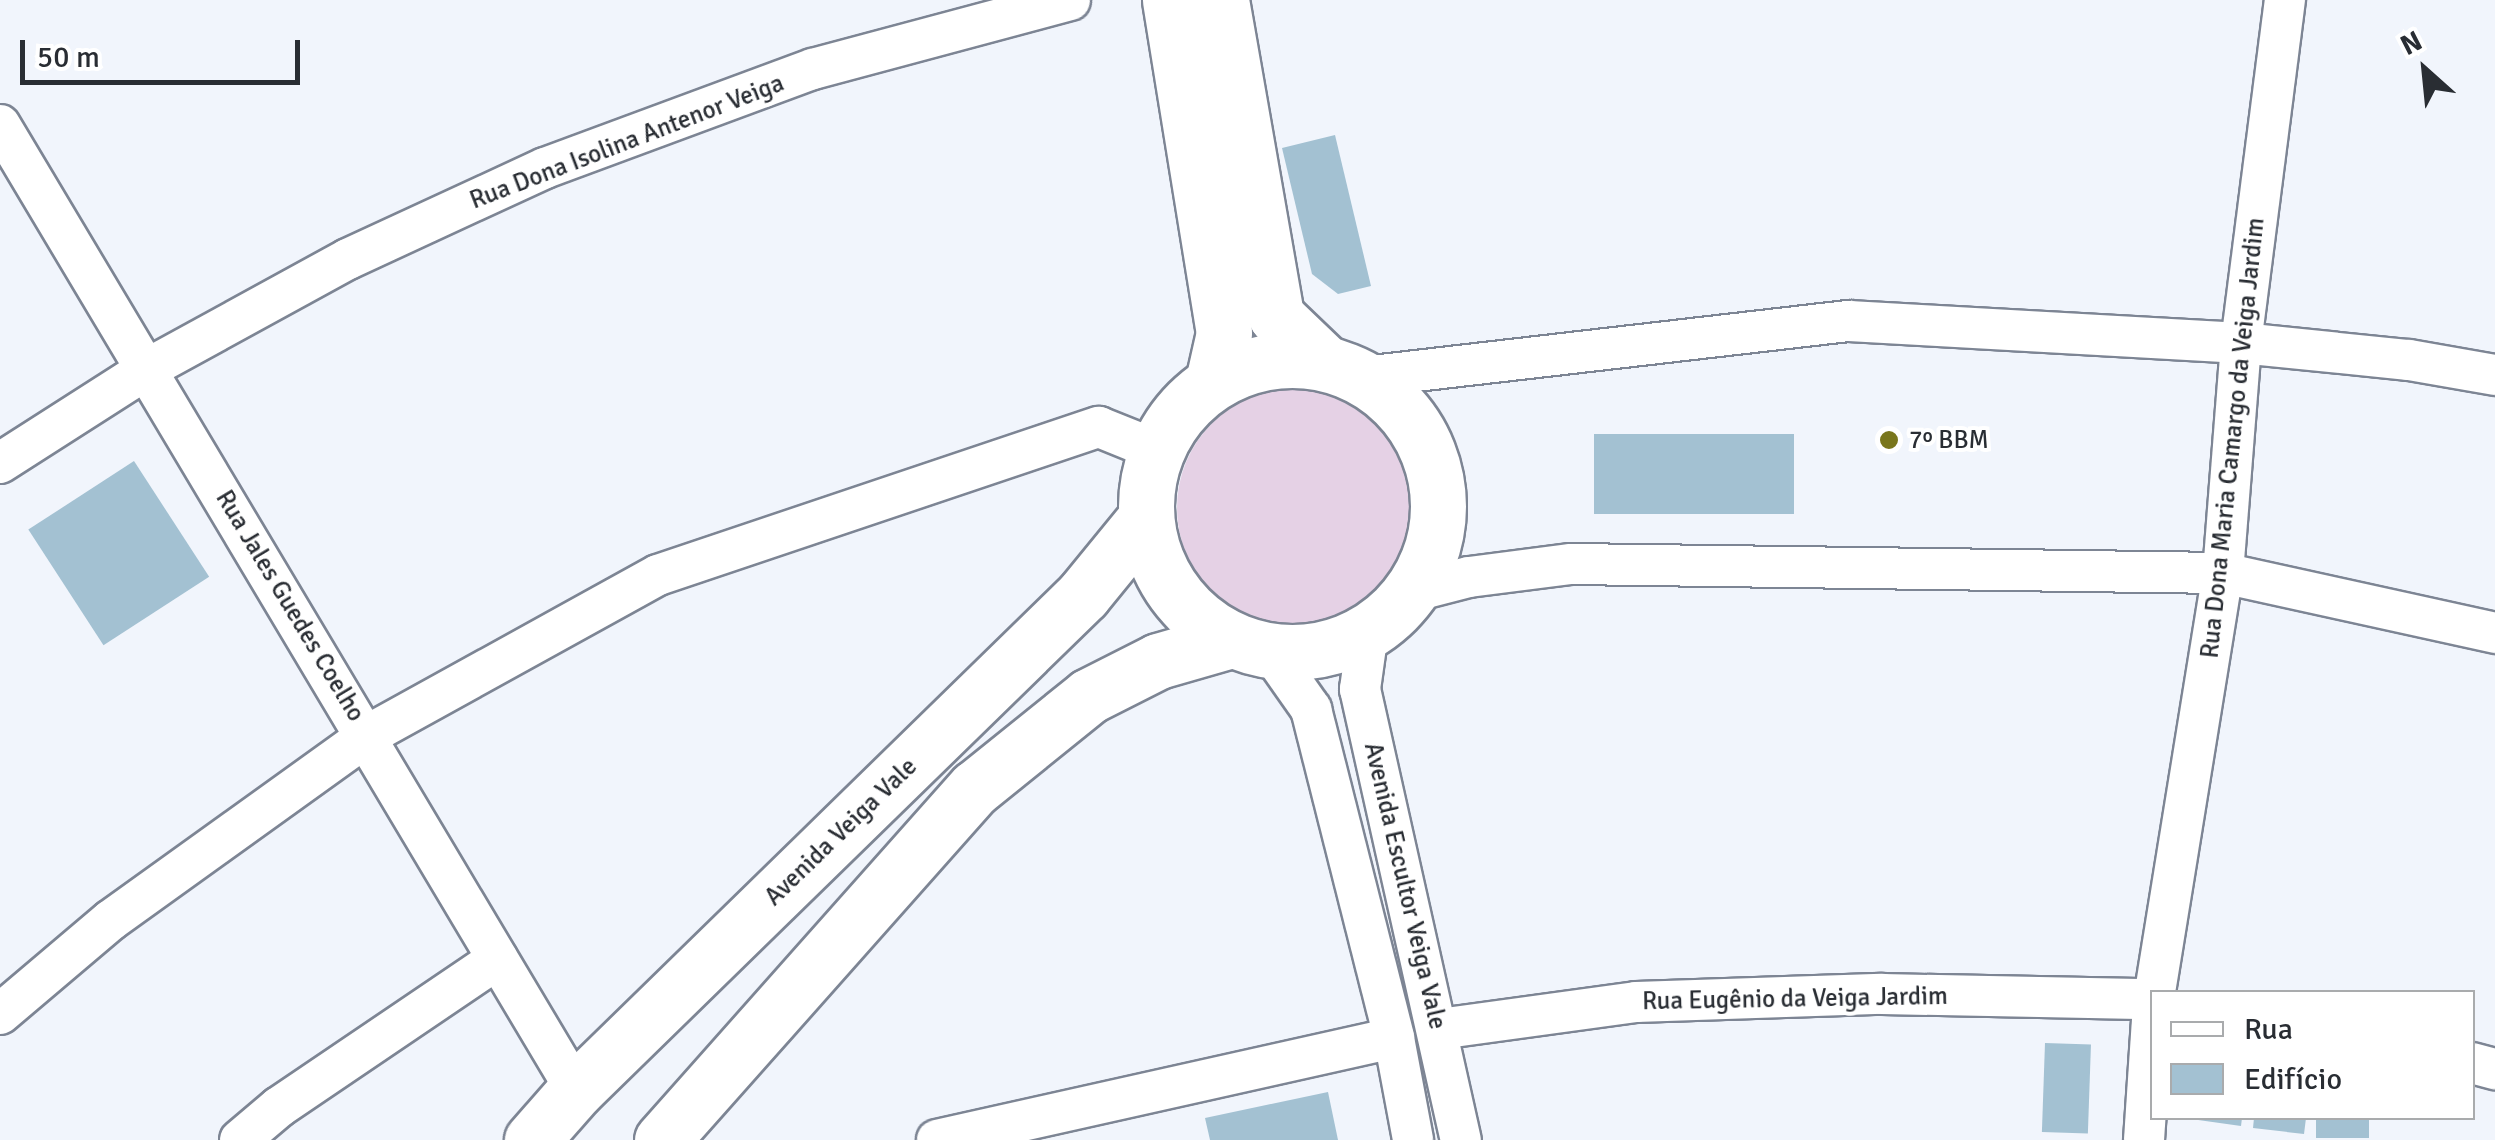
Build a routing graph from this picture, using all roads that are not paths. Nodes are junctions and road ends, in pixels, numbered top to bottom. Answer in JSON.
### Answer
{"nodes":[{"id":1,"x":1070,"y":0,"type":"edge"},
{"id":2,"x":1170,"y":0,"type":"edge"},
{"id":3,"x":1221,"y":0,"type":"edge"},
{"id":4,"x":2285,"y":0,"type":"edge"},
{"id":5,"x":0,"y":125,"type":"edge"},
{"id":6,"x":2242,"y":343,"type":"junction"},
{"id":7,"x":147,"y":369,"type":"junction"},
{"id":8,"x":1345,"y":370,"type":"junction"},
{"id":9,"x":2495,"y":375,"type":"edge"},
{"id":10,"x":1213,"y":382,"type":"junction"},
{"id":11,"x":1156,"y":450,"type":"junction"},
{"id":12,"x":0,"y":464,"type":"edge"},
{"id":13,"x":1145,"y":519,"type":"junction"},
{"id":14,"x":2223,"y":573,"type":"junction"},
{"id":15,"x":1411,"y":592,"type":"junction"},
{"id":16,"x":1368,"y":632,"type":"junction"},
{"id":17,"x":2495,"y":633,"type":"edge"},
{"id":18,"x":1251,"y":646,"type":"junction"},
{"id":19,"x":368,"y":735,"type":"junction"},
{"id":20,"x":498,"y":958,"type":"junction"},
{"id":21,"x":2155,"y":990,"type":"edge"},
{"id":22,"x":2150,"y":996,"type":"edge"},
{"id":23,"x":0,"y":1014,"type":"edge"},
{"id":24,"x":1439,"y":1029,"type":"junction"},
{"id":25,"x":1394,"y":1038,"type":"junction"},
{"id":26,"x":2150,"y":1049,"type":"edge"},
{"id":27,"x":576,"y":1090,"type":"junction"},
{"id":28,"x":240,"y":1140,"type":"edge"},
{"id":29,"x":532,"y":1140,"type":"edge"},
{"id":30,"x":662,"y":1140,"type":"edge"},
{"id":31,"x":938,"y":1140,"type":"edge"},
{"id":32,"x":1413,"y":1140,"type":"edge"},
{"id":33,"x":1461,"y":1140,"type":"edge"},
{"id":34,"x":2144,"y":1140,"type":"edge"}],
"edges":[{"from":1,"to":7,"type":"street","name":"Rua Dona Isolina Antenor Veiga"},
{"from":2,"to":10,"type":"main road"},
{"from":3,"to":8,"type":"main road"},
{"from":4,"to":6,"type":"street","name":"Rua Dona Maria Camargo da Veiga Jardim"},
{"from":5,"to":7,"type":"street","name":"Rua Jales Guedes Coelho"},
{"from":6,"to":8,"type":"street"},
{"from":6,"to":9,"type":"street"},
{"from":6,"to":14,"type":"street","name":"Rua Dona Maria Camargo da Veiga Jardim"},
{"from":7,"to":12,"type":"street","name":"Rua Dona Isolina Antenor Veiga"},
{"from":7,"to":19,"type":"street","name":"Rua Jales Guedes Coelho"},
{"from":8,"to":10,"type":"main road"},
{"from":8,"to":15,"type":"main road"},
{"from":10,"to":11,"type":"main road"},
{"from":11,"to":13,"type":"main road"},
{"from":11,"to":19,"type":"street"},
{"from":13,"to":18,"type":"main road"},
{"from":13,"to":27,"type":"main road","name":"Avenida Veiga Vale"},
{"from":14,"to":15,"type":"street"},
{"from":14,"to":17,"type":"street"},
{"from":14,"to":21,"type":"street","name":"Rua Dona Maria Camargo da Veiga Jardim"},
{"from":15,"to":16,"type":"main road"},
{"from":16,"to":18,"type":"main road"},
{"from":16,"to":24,"type":"street","name":"Avenida Escultor Veiga Vale"},
{"from":18,"to":25,"type":"street","name":"Avenida Escultor Veiga Vale"},
{"from":18,"to":30,"type":"main road"},
{"from":19,"to":20,"type":"street","name":"Rua Jales Guedes Coelho"},
{"from":19,"to":23,"type":"street"},
{"from":20,"to":27,"type":"street","name":"Rua Jales Guedes Coelho"},
{"from":20,"to":28,"type":"street"},
{"from":22,"to":24,"type":"street","name":"Rua Eugênio da Veiga Jardim"},
{"from":24,"to":33,"type":"street","name":"Avenida Escultor Veiga Vale"},
{"from":25,"to":31,"type":"street"},
{"from":25,"to":32,"type":"street","name":"Avenida Escultor Veiga Vale"},
{"from":26,"to":34,"type":"street"},
{"from":27,"to":29,"type":"main road","name":"Avenida Veiga Vale"}]}
